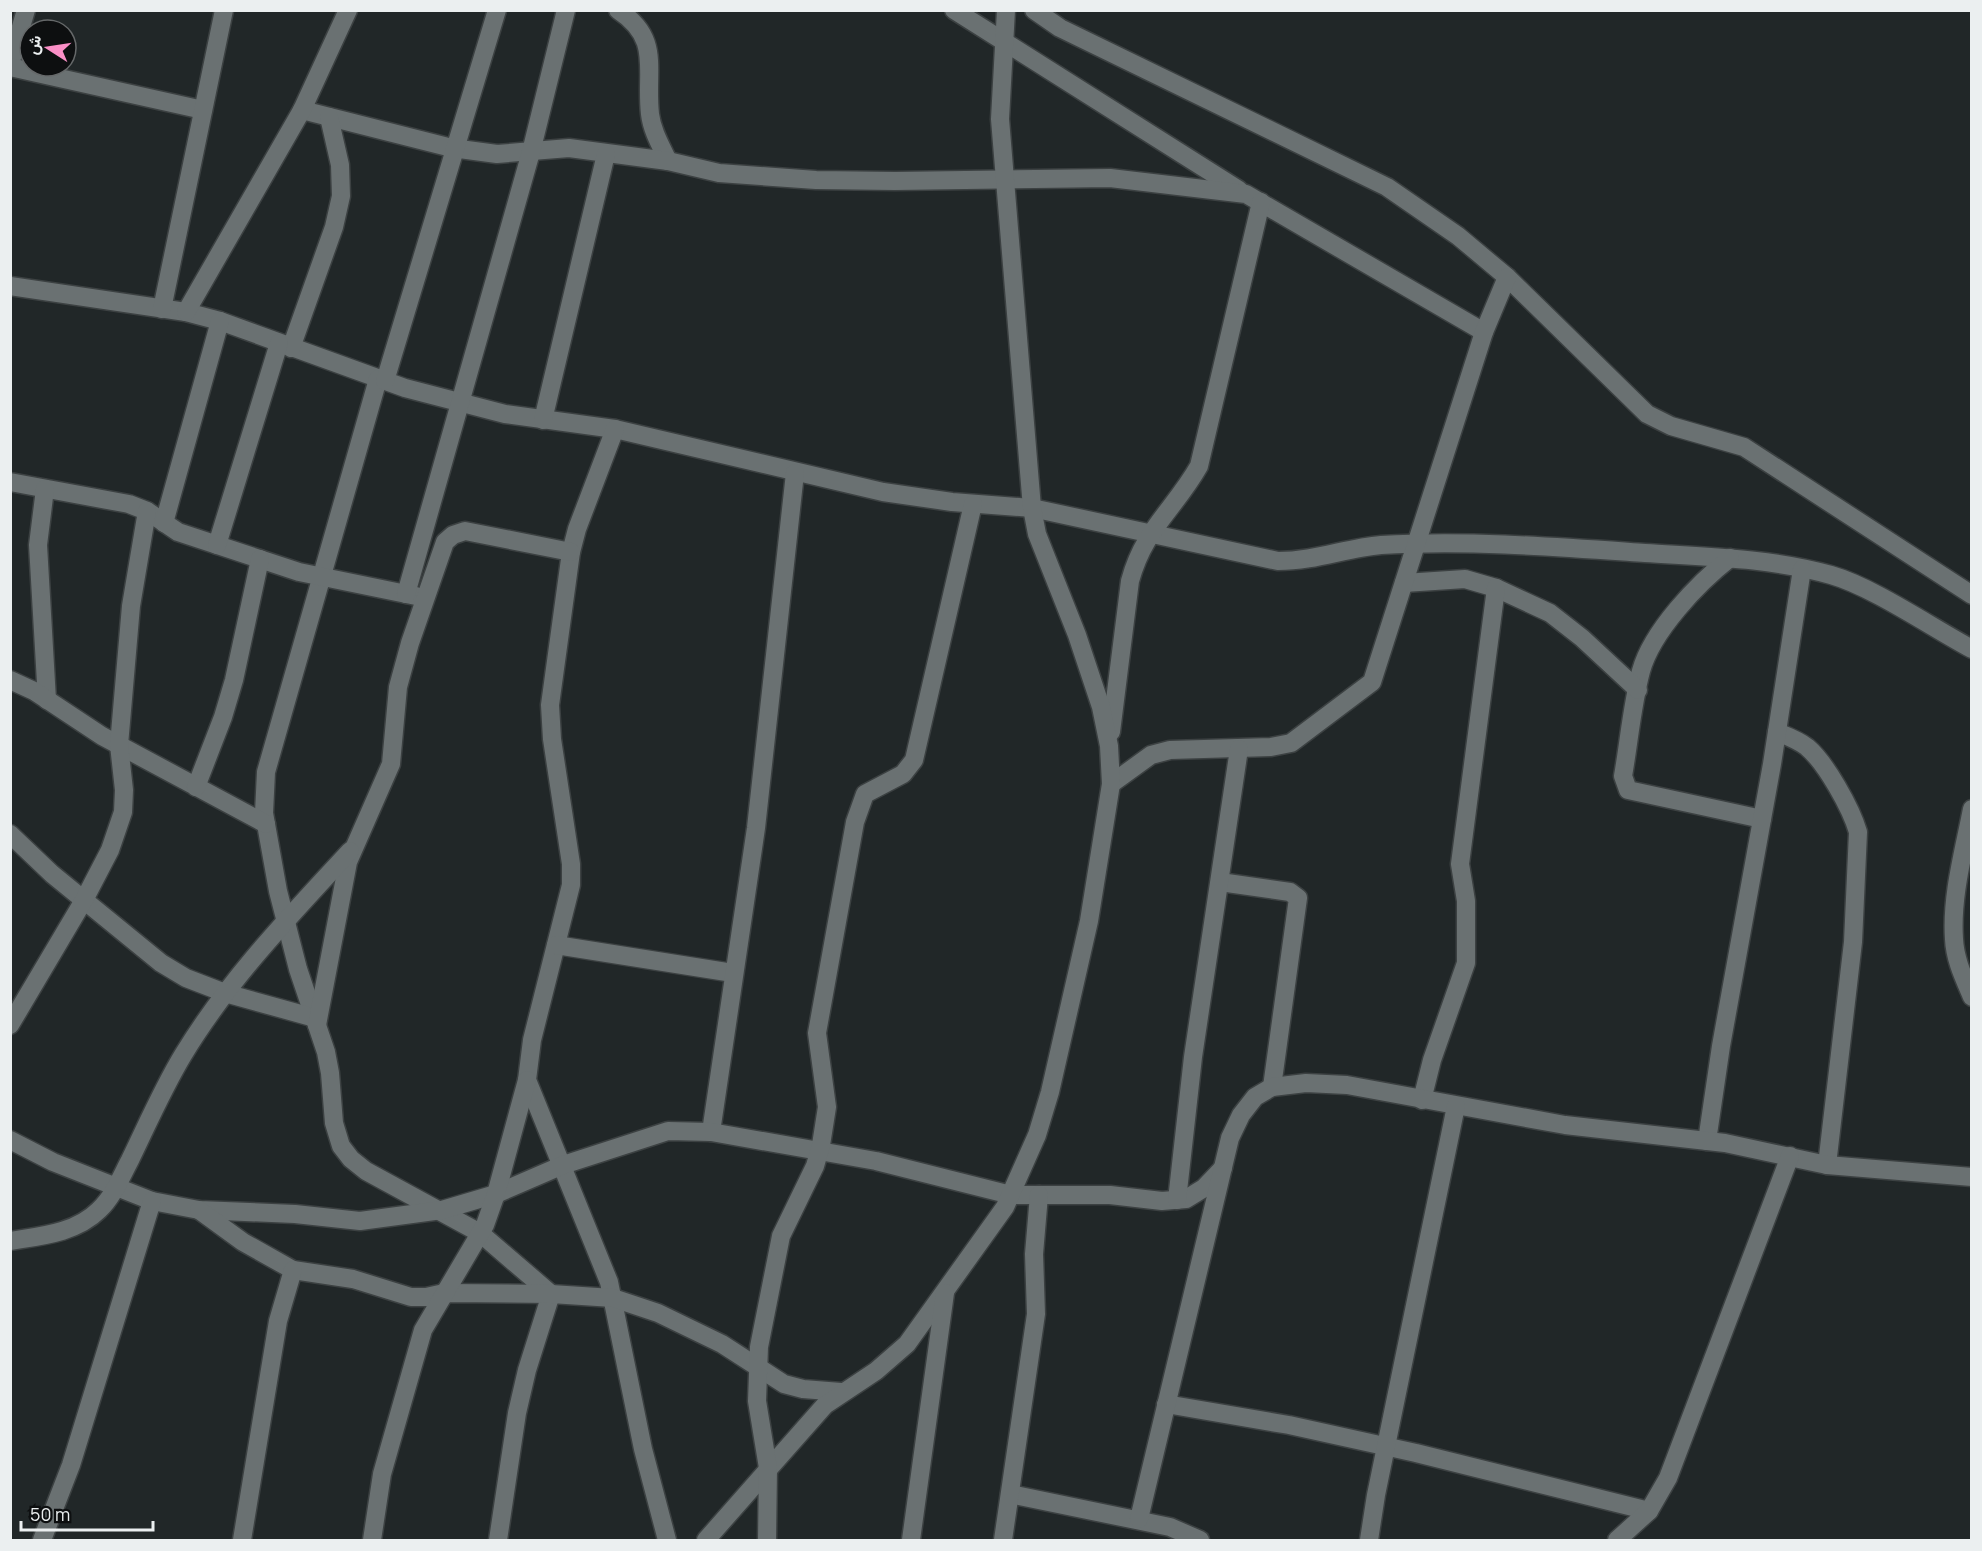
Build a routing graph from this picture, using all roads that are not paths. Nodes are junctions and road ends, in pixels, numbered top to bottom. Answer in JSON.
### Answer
{"nodes":[{"id":1,"x":26,"y":10,"type":"edge"},
{"id":2,"x":224,"y":10,"type":"edge"},
{"id":3,"x":348,"y":10,"type":"edge"},
{"id":4,"x":497,"y":10,"type":"edge"},
{"id":5,"x":566,"y":10,"type":"edge"},
{"id":6,"x":618,"y":10,"type":"edge"},
{"id":7,"x":954,"y":10,"type":"edge"},
{"id":8,"x":1006,"y":10,"type":"edge"},
{"id":9,"x":1034,"y":10,"type":"edge"},
{"id":10,"x":1003,"y":42,"type":"junction"},
{"id":11,"x":10,"y":65,"type":"edge"},
{"id":12,"x":203,"y":110,"type":"junction"},
{"id":13,"x":302,"y":110,"type":"junction"},
{"id":14,"x":329,"y":117,"type":"junction"},
{"id":15,"x":456,"y":148,"type":"junction"},
{"id":16,"x":531,"y":152,"type":"junction"},
{"id":17,"x":606,"y":154,"type":"junction"},
{"id":18,"x":668,"y":161,"type":"junction"},
{"id":19,"x":1006,"y":180,"type":"junction"},
{"id":20,"x":1253,"y":198,"type":"junction"},
{"id":21,"x":1507,"y":277,"type":"junction"},
{"id":22,"x":10,"y":286,"type":"edge"},
{"id":23,"x":162,"y":309,"type":"junction"},
{"id":24,"x":186,"y":312,"type":"junction"},
{"id":25,"x":220,"y":321,"type":"junction"},
{"id":26,"x":1484,"y":333,"type":"junction"},
{"id":27,"x":285,"y":345,"type":"junction"},
{"id":28,"x":381,"y":380,"type":"junction"},
{"id":29,"x":459,"y":404,"type":"junction"},
{"id":30,"x":543,"y":420,"type":"junction"},
{"id":31,"x":615,"y":429,"type":"junction"},
{"id":32,"x":795,"y":473,"type":"junction"},
{"id":33,"x":10,"y":483,"type":"edge"},
{"id":34,"x":45,"y":489,"type":"junction"},
{"id":35,"x":973,"y":504,"type":"junction"},
{"id":36,"x":1032,"y":507,"type":"junction"},
{"id":37,"x":147,"y":511,"type":"junction"},
{"id":38,"x":164,"y":523,"type":"junction"},
{"id":39,"x":1149,"y":533,"type":"junction"},
{"id":40,"x":1416,"y":544,"type":"junction"},
{"id":41,"x":218,"y":545,"type":"junction"},
{"id":42,"x":571,"y":552,"type":"junction"},
{"id":43,"x":1730,"y":558,"type":"junction"},
{"id":44,"x":260,"y":559,"type":"junction"},
{"id":45,"x":1802,"y":569,"type":"junction"},
{"id":46,"x":320,"y":576,"type":"junction"},
{"id":47,"x":1404,"y":583,"type":"junction"},
{"id":48,"x":1496,"y":588,"type":"junction"},
{"id":49,"x":406,"y":594,"type":"junction"},
{"id":50,"x":1971,"y":595,"type":"edge"},
{"id":51,"x":425,"y":597,"type":"junction"},
{"id":52,"x":1971,"y":649,"type":"edge"},
{"id":53,"x":10,"y":680,"type":"edge"},
{"id":54,"x":1638,"y":690,"type":"junction"},
{"id":55,"x":47,"y":700,"type":"junction"},
{"id":56,"x":1777,"y":732,"type":"junction"},
{"id":57,"x":119,"y":745,"type":"junction"},
{"id":58,"x":1109,"y":746,"type":"junction"},
{"id":59,"x":1239,"y":749,"type":"junction"},
{"id":60,"x":1111,"y":784,"type":"junction"},
{"id":61,"x":196,"y":787,"type":"junction"},
{"id":62,"x":1971,"y":809,"type":"edge"},
{"id":63,"x":1762,"y":819,"type":"junction"},
{"id":64,"x":266,"y":824,"type":"junction"},
{"id":65,"x":10,"y":834,"type":"edge"},
{"id":66,"x":353,"y":848,"type":"junction"},
{"id":67,"x":1220,"y":882,"type":"junction"},
{"id":68,"x":84,"y":900,"type":"junction"},
{"id":69,"x":286,"y":921,"type":"junction"},
{"id":70,"x":556,"y":945,"type":"junction"},
{"id":71,"x":733,"y":973,"type":"junction"},
{"id":72,"x":225,"y":993,"type":"junction"},
{"id":73,"x":1971,"y":997,"type":"edge"},
{"id":74,"x":316,"y":1022,"type":"junction"},
{"id":75,"x":10,"y":1025,"type":"edge"},
{"id":76,"x":527,"y":1080,"type":"junction"},
{"id":77,"x":1272,"y":1087,"type":"junction"},
{"id":78,"x":1422,"y":1100,"type":"junction"},
{"id":79,"x":1456,"y":1106,"type":"junction"},
{"id":80,"x":711,"y":1132,"type":"junction"},
{"id":81,"x":10,"y":1140,"type":"edge"},
{"id":82,"x":1707,"y":1141,"type":"junction"},
{"id":83,"x":820,"y":1151,"type":"junction"},
{"id":84,"x":1790,"y":1156,"type":"junction"},
{"id":85,"x":563,"y":1165,"type":"junction"},
{"id":86,"x":1827,"y":1165,"type":"junction"},
{"id":87,"x":1223,"y":1168,"type":"junction"},
{"id":88,"x":1971,"y":1177,"type":"edge"},
{"id":89,"x":116,"y":1186,"type":"junction"},
{"id":90,"x":496,"y":1194,"type":"junction"},
{"id":91,"x":1011,"y":1195,"type":"junction"},
{"id":92,"x":1040,"y":1195,"type":"junction"},
{"id":93,"x":1177,"y":1200,"type":"junction"},
{"id":94,"x":152,"y":1201,"type":"junction"},
{"id":95,"x":199,"y":1210,"type":"junction"},
{"id":96,"x":442,"y":1210,"type":"junction"},
{"id":97,"x":480,"y":1233,"type":"junction"},
{"id":98,"x":10,"y":1241,"type":"edge"},
{"id":99,"x":293,"y":1270,"type":"junction"},
{"id":100,"x":945,"y":1290,"type":"junction"},
{"id":101,"x":444,"y":1293,"type":"junction"},
{"id":102,"x":551,"y":1294,"type":"junction"},
{"id":103,"x":614,"y":1298,"type":"junction"},
{"id":104,"x":757,"y":1368,"type":"junction"},
{"id":105,"x":841,"y":1392,"type":"junction"},
{"id":106,"x":1166,"y":1404,"type":"junction"},
{"id":107,"x":1386,"y":1446,"type":"junction"},
{"id":108,"x":768,"y":1468,"type":"junction"},
{"id":109,"x":1010,"y":1494,"type":"junction"},
{"id":110,"x":1649,"y":1511,"type":"junction"},
{"id":111,"x":1139,"y":1519,"type":"junction"},
{"id":112,"x":42,"y":1540,"type":"edge"},
{"id":113,"x":242,"y":1540,"type":"edge"},
{"id":114,"x":372,"y":1540,"type":"edge"},
{"id":115,"x":498,"y":1540,"type":"edge"},
{"id":116,"x":667,"y":1540,"type":"edge"},
{"id":117,"x":706,"y":1540,"type":"edge"},
{"id":118,"x":767,"y":1540,"type":"edge"},
{"id":119,"x":911,"y":1540,"type":"edge"},
{"id":120,"x":1003,"y":1540,"type":"edge"},
{"id":121,"x":1200,"y":1540,"type":"edge"},
{"id":122,"x":1369,"y":1540,"type":"edge"},
{"id":123,"x":1617,"y":1540,"type":"edge"}],
"edges":[{"from":1,"to":11,"type":"street"},
{"from":2,"to":12,"type":"street"},
{"from":3,"to":13,"type":"street"},
{"from":4,"to":15,"type":"street"},
{"from":5,"to":16,"type":"street"},
{"from":6,"to":18,"type":"street"},
{"from":7,"to":10,"type":"street"},
{"from":8,"to":10,"type":"street"},
{"from":9,"to":21,"type":"street"},
{"from":10,"to":19,"type":"street"},
{"from":10,"to":20,"type":"street"},
{"from":11,"to":12,"type":"street"},
{"from":12,"to":23,"type":"street"},
{"from":13,"to":14,"type":"street"},
{"from":13,"to":24,"type":"street"},
{"from":14,"to":15,"type":"street"},
{"from":14,"to":27,"type":"street"},
{"from":15,"to":16,"type":"street"},
{"from":15,"to":28,"type":"street"},
{"from":16,"to":17,"type":"street"},
{"from":16,"to":29,"type":"street"},
{"from":17,"to":18,"type":"street"},
{"from":17,"to":30,"type":"street"},
{"from":18,"to":19,"type":"street"},
{"from":19,"to":20,"type":"street"},
{"from":19,"to":36,"type":"street"},
{"from":20,"to":26,"type":"street"},
{"from":20,"to":39,"type":"street"},
{"from":21,"to":26,"type":"street"},
{"from":21,"to":50,"type":"street"},
{"from":22,"to":23,"type":"street"},
{"from":23,"to":24,"type":"street"},
{"from":24,"to":25,"type":"street"},
{"from":25,"to":27,"type":"street"},
{"from":25,"to":38,"type":"street"},
{"from":26,"to":40,"type":"street"},
{"from":27,"to":28,"type":"street"},
{"from":27,"to":41,"type":"street"},
{"from":28,"to":29,"type":"street"},
{"from":28,"to":46,"type":"street"},
{"from":29,"to":30,"type":"street"},
{"from":29,"to":49,"type":"street"},
{"from":30,"to":31,"type":"street"},
{"from":31,"to":32,"type":"street"},
{"from":31,"to":42,"type":"street"},
{"from":32,"to":35,"type":"street"},
{"from":32,"to":71,"type":"street"},
{"from":33,"to":34,"type":"street"},
{"from":34,"to":37,"type":"street"},
{"from":34,"to":55,"type":"street"},
{"from":35,"to":36,"type":"street"},
{"from":35,"to":83,"type":"street"},
{"from":36,"to":39,"type":"street"},
{"from":36,"to":58,"type":"street"},
{"from":37,"to":38,"type":"street"},
{"from":37,"to":57,"type":"street"},
{"from":38,"to":41,"type":"street"},
{"from":39,"to":40,"type":"street"},
{"from":39,"to":58,"type":"street"},
{"from":40,"to":43,"type":"street"},
{"from":40,"to":47,"type":"street"},
{"from":41,"to":44,"type":"street"},
{"from":42,"to":51,"type":"street"},
{"from":42,"to":70,"type":"street"},
{"from":43,"to":45,"type":"street"},
{"from":43,"to":54,"type":"street"},
{"from":44,"to":46,"type":"street"},
{"from":44,"to":61,"type":"street"},
{"from":45,"to":52,"type":"street"},
{"from":45,"to":56,"type":"street"},
{"from":46,"to":49,"type":"street"},
{"from":46,"to":64,"type":"street"},
{"from":47,"to":48,"type":"street"},
{"from":47,"to":59,"type":"street"},
{"from":48,"to":54,"type":"street"},
{"from":48,"to":78,"type":"street"},
{"from":49,"to":51,"type":"street"},
{"from":51,"to":66,"type":"street"},
{"from":53,"to":55,"type":"street"},
{"from":54,"to":63,"type":"street"},
{"from":55,"to":57,"type":"street"},
{"from":56,"to":63,"type":"street"},
{"from":56,"to":86,"type":"street"},
{"from":57,"to":61,"type":"street"},
{"from":57,"to":68,"type":"street"},
{"from":58,"to":60,"type":"street"},
{"from":59,"to":60,"type":"street"},
{"from":59,"to":67,"type":"street"},
{"from":60,"to":91,"type":"street"},
{"from":61,"to":64,"type":"street"},
{"from":62,"to":73,"type":"street"},
{"from":63,"to":82,"type":"street"},
{"from":64,"to":69,"type":"street"},
{"from":65,"to":68,"type":"street"},
{"from":66,"to":69,"type":"street"},
{"from":66,"to":74,"type":"street"},
{"from":67,"to":77,"type":"street"},
{"from":67,"to":93,"type":"street"},
{"from":68,"to":72,"type":"street"},
{"from":68,"to":75,"type":"street"},
{"from":69,"to":72,"type":"street"},
{"from":69,"to":74,"type":"street"},
{"from":70,"to":71,"type":"street"},
{"from":70,"to":76,"type":"street"},
{"from":71,"to":80,"type":"street"},
{"from":72,"to":74,"type":"street"},
{"from":72,"to":89,"type":"street"},
{"from":74,"to":96,"type":"street"},
{"from":76,"to":85,"type":"street"},
{"from":76,"to":90,"type":"street"},
{"from":77,"to":78,"type":"street"},
{"from":77,"to":87,"type":"street"},
{"from":78,"to":79,"type":"street"},
{"from":79,"to":82,"type":"street"},
{"from":79,"to":107,"type":"street"},
{"from":80,"to":83,"type":"street"},
{"from":80,"to":85,"type":"street"},
{"from":81,"to":89,"type":"street"},
{"from":82,"to":84,"type":"street"},
{"from":83,"to":91,"type":"street"},
{"from":83,"to":104,"type":"street"},
{"from":84,"to":86,"type":"street"},
{"from":84,"to":110,"type":"street"},
{"from":85,"to":90,"type":"street"},
{"from":85,"to":103,"type":"street"},
{"from":86,"to":88,"type":"street"},
{"from":87,"to":93,"type":"street"},
{"from":87,"to":106,"type":"street"},
{"from":89,"to":94,"type":"street"},
{"from":89,"to":98,"type":"street"},
{"from":90,"to":96,"type":"street"},
{"from":90,"to":97,"type":"street"},
{"from":91,"to":92,"type":"street"},
{"from":91,"to":100,"type":"street"},
{"from":92,"to":93,"type":"street"},
{"from":92,"to":109,"type":"street"},
{"from":94,"to":95,"type":"street"},
{"from":94,"to":112,"type":"street"},
{"from":95,"to":96,"type":"street"},
{"from":95,"to":99,"type":"street"},
{"from":96,"to":97,"type":"street"},
{"from":97,"to":101,"type":"street"},
{"from":97,"to":102,"type":"street"},
{"from":99,"to":101,"type":"street"},
{"from":99,"to":113,"type":"street"},
{"from":100,"to":105,"type":"street"},
{"from":100,"to":119,"type":"street"},
{"from":101,"to":102,"type":"street"},
{"from":101,"to":114,"type":"street"},
{"from":102,"to":103,"type":"street"},
{"from":102,"to":115,"type":"street"},
{"from":103,"to":104,"type":"street"},
{"from":103,"to":116,"type":"street"},
{"from":104,"to":105,"type":"street"},
{"from":104,"to":108,"type":"street"},
{"from":105,"to":108,"type":"street"},
{"from":106,"to":107,"type":"street"},
{"from":106,"to":111,"type":"street"},
{"from":107,"to":110,"type":"street"},
{"from":107,"to":122,"type":"street"},
{"from":108,"to":117,"type":"street"},
{"from":108,"to":118,"type":"street"},
{"from":109,"to":111,"type":"street"},
{"from":109,"to":120,"type":"street"},
{"from":110,"to":123,"type":"street"},
{"from":111,"to":121,"type":"street"}]}
